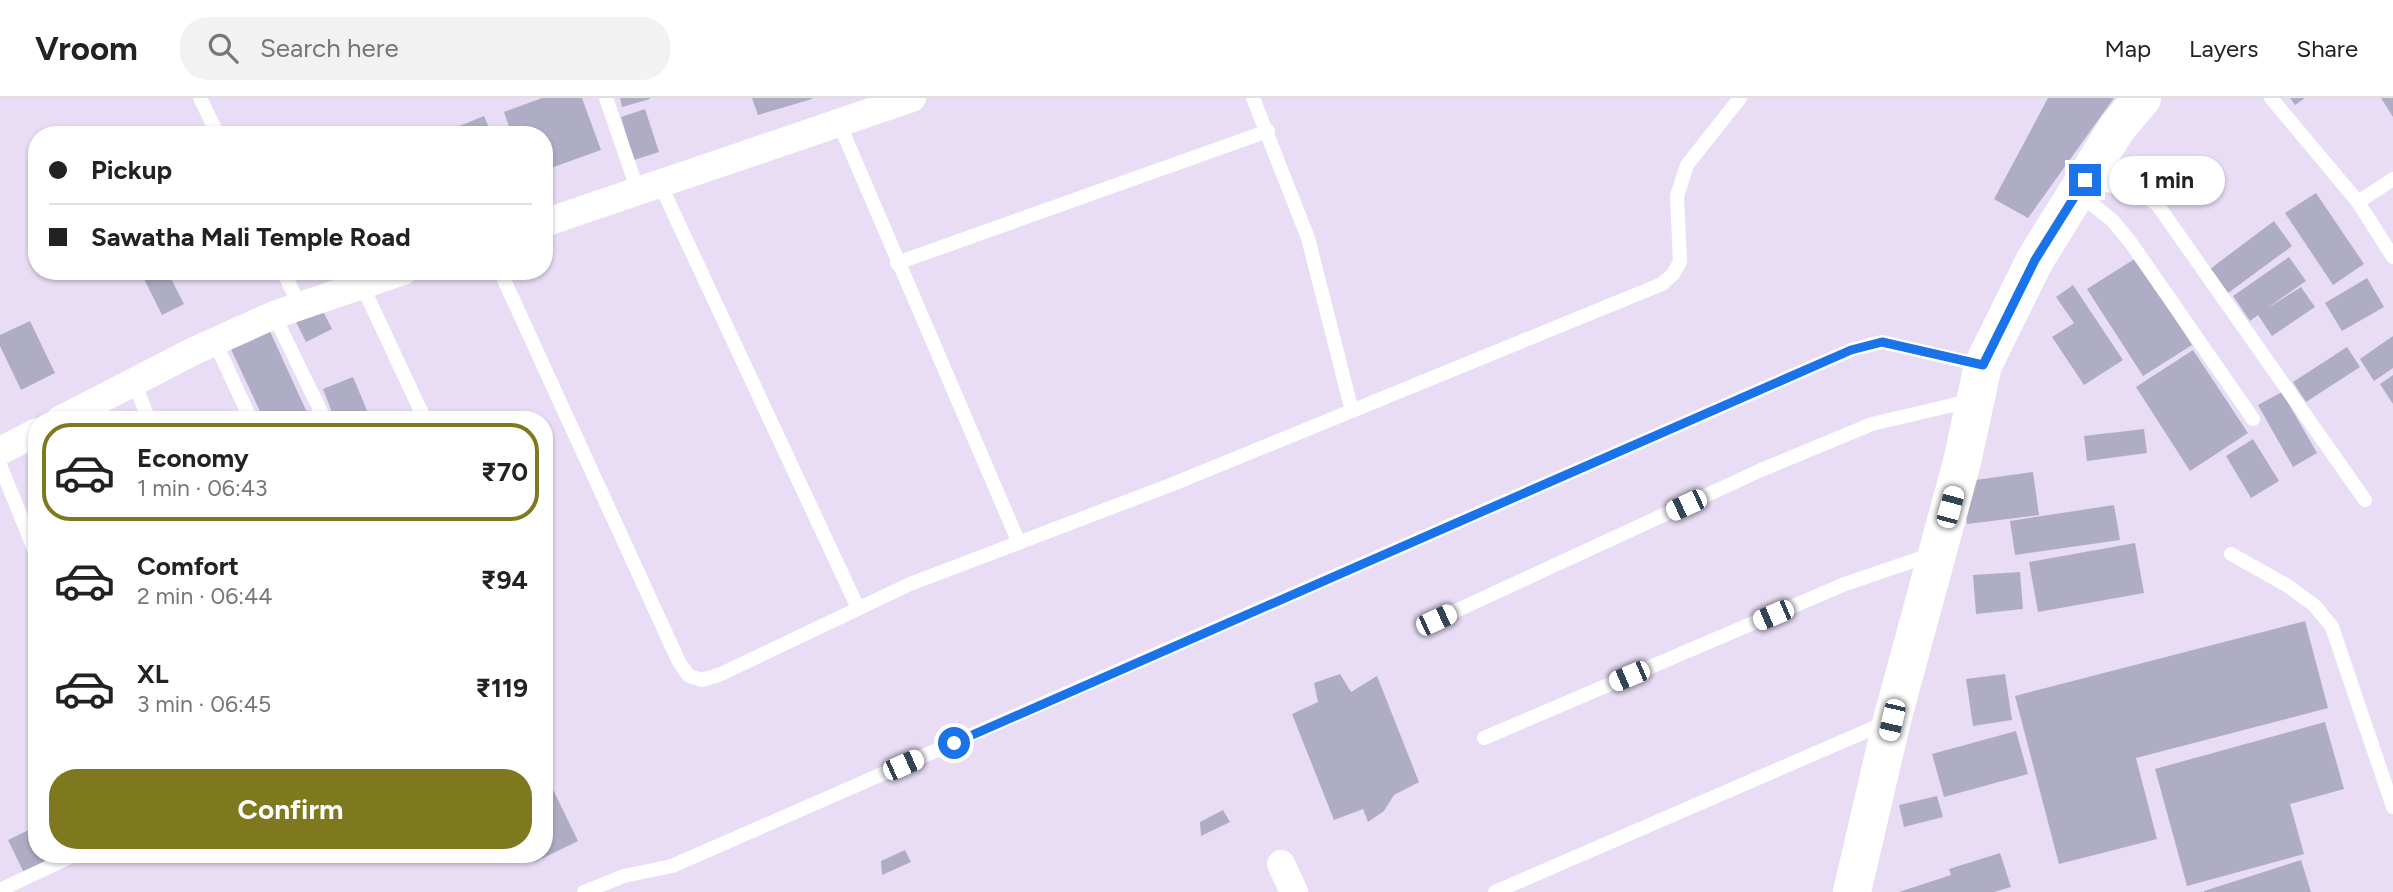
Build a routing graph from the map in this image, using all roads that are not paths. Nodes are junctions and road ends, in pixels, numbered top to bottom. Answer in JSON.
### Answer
{"nodes":[{"id":1,"x":200,"y":98,"type":"edge"},
{"id":2,"x":606,"y":98,"type":"edge"},
{"id":3,"x":912,"y":98,"type":"edge"},
{"id":4,"x":1253,"y":98,"type":"edge"},
{"id":5,"x":1740,"y":98,"type":"edge"},
{"id":6,"x":2141,"y":98,"type":"edge"},
{"id":7,"x":2271,"y":98,"type":"edge"},
{"id":8,"x":839,"y":123,"type":"junction"},
{"id":9,"x":214,"y":126,"type":"edge"},
{"id":10,"x":1268,"y":131,"type":"junction"},
{"id":11,"x":2393,"y":179,"type":"edge"},
{"id":12,"x":2081,"y":186,"type":"junction"},
{"id":13,"x":649,"y":187,"type":"junction"},
{"id":14,"x":2358,"y":202,"type":"junction"},
{"id":15,"x":553,"y":220,"type":"edge"},
{"id":16,"x":2393,"y":228,"type":"edge"},
{"id":17,"x":2380,"y":237,"type":"junction"},
{"id":18,"x":2393,"y":257,"type":"edge"},
{"id":19,"x":897,"y":263,"type":"junction"},
{"id":20,"x":284,"y":280,"type":"edge"},
{"id":21,"x":377,"y":280,"type":"edge"},
{"id":22,"x":504,"y":280,"type":"edge"},
{"id":23,"x":362,"y":285,"type":"junction"},
{"id":24,"x":287,"y":311,"type":"junction"},
{"id":25,"x":215,"y":342,"type":"junction"},
{"id":26,"x":134,"y":382,"type":"junction"},
{"id":27,"x":1979,"y":382,"type":"junction"},
{"id":28,"x":78,"y":411,"type":"edge"},
{"id":29,"x":145,"y":411,"type":"edge"},
{"id":30,"x":247,"y":411,"type":"edge"},
{"id":31,"x":321,"y":411,"type":"edge"},
{"id":32,"x":421,"y":411,"type":"edge"},
{"id":33,"x":1352,"y":411,"type":"junction"},
{"id":34,"x":2253,"y":419,"type":"dead end"},
{"id":35,"x":28,"y":437,"type":"edge"},
{"id":36,"x":0,"y":451,"type":"edge"},
{"id":37,"x":0,"y":465,"type":"edge"},
{"id":38,"x":2365,"y":500,"type":"dead end"},
{"id":39,"x":28,"y":534,"type":"edge"},
{"id":40,"x":1019,"y":542,"type":"junction"},
{"id":41,"x":1937,"y":552,"type":"junction"},
{"id":42,"x":2231,"y":554,"type":"dead end"},
{"id":43,"x":858,"y":608,"type":"junction"},
{"id":44,"x":1436,"y":620,"type":"dead end"},
{"id":45,"x":1892,"y":720,"type":"junction"},
{"id":46,"x":1485,"y":738,"type":"dead end"},
{"id":47,"x":2393,"y":807,"type":"edge"},
{"id":48,"x":57,"y":863,"type":"edge"},
{"id":49,"x":1280,"y":864,"type":"dead end"},
{"id":50,"x":0,"y":890,"type":"edge"},
{"id":51,"x":584,"y":892,"type":"edge"},
{"id":52,"x":1294,"y":892,"type":"edge"},
{"id":53,"x":1495,"y":892,"type":"edge"},
{"id":54,"x":1852,"y":892,"type":"edge"}],
"edges":[{"from":1,"to":9,"type":"lane"},
{"from":2,"to":13,"type":"lane"},
{"from":3,"to":8,"type":"street"},
{"from":4,"to":10,"type":"lane"},
{"from":5,"to":33,"type":"lane"},
{"from":6,"to":12,"type":"street"},
{"from":7,"to":14,"type":"lane"},
{"from":8,"to":13,"type":"street"},
{"from":8,"to":19,"type":"lane"},
{"from":10,"to":19,"type":"lane"},
{"from":10,"to":33,"type":"lane"},
{"from":11,"to":14,"type":"lane"},
{"from":12,"to":27,"type":"street"},
{"from":12,"to":34,"type":"lane"},
{"from":12,"to":38,"type":"lane"},
{"from":13,"to":15,"type":"street"},
{"from":13,"to":43,"type":"lane"},
{"from":14,"to":17,"type":"lane"},
{"from":16,"to":17,"type":"lane"},
{"from":17,"to":18,"type":"lane"},
{"from":19,"to":40,"type":"lane"},
{"from":20,"to":24,"type":"lane"},
{"from":21,"to":23,"type":"street"},
{"from":22,"to":43,"type":"lane"},
{"from":23,"to":24,"type":"street"},
{"from":23,"to":32,"type":"lane"},
{"from":24,"to":25,"type":"street"},
{"from":24,"to":31,"type":"lane"},
{"from":25,"to":26,"type":"street"},
{"from":25,"to":30,"type":"lane"},
{"from":26,"to":28,"type":"street"},
{"from":26,"to":29,"type":"lane"},
{"from":27,"to":41,"type":"street"},
{"from":27,"to":44,"type":"lane"},
{"from":27,"to":51,"type":"lane"},
{"from":33,"to":40,"type":"lane"},
{"from":35,"to":36,"type":"street"},
{"from":37,"to":39,"type":"lane"},
{"from":40,"to":43,"type":"lane"},
{"from":41,"to":45,"type":"street"},
{"from":41,"to":46,"type":"lane"},
{"from":42,"to":47,"type":"lane"},
{"from":45,"to":53,"type":"lane"},
{"from":45,"to":54,"type":"street"},
{"from":48,"to":50,"type":"lane"},
{"from":49,"to":52,"type":"street"}]}
